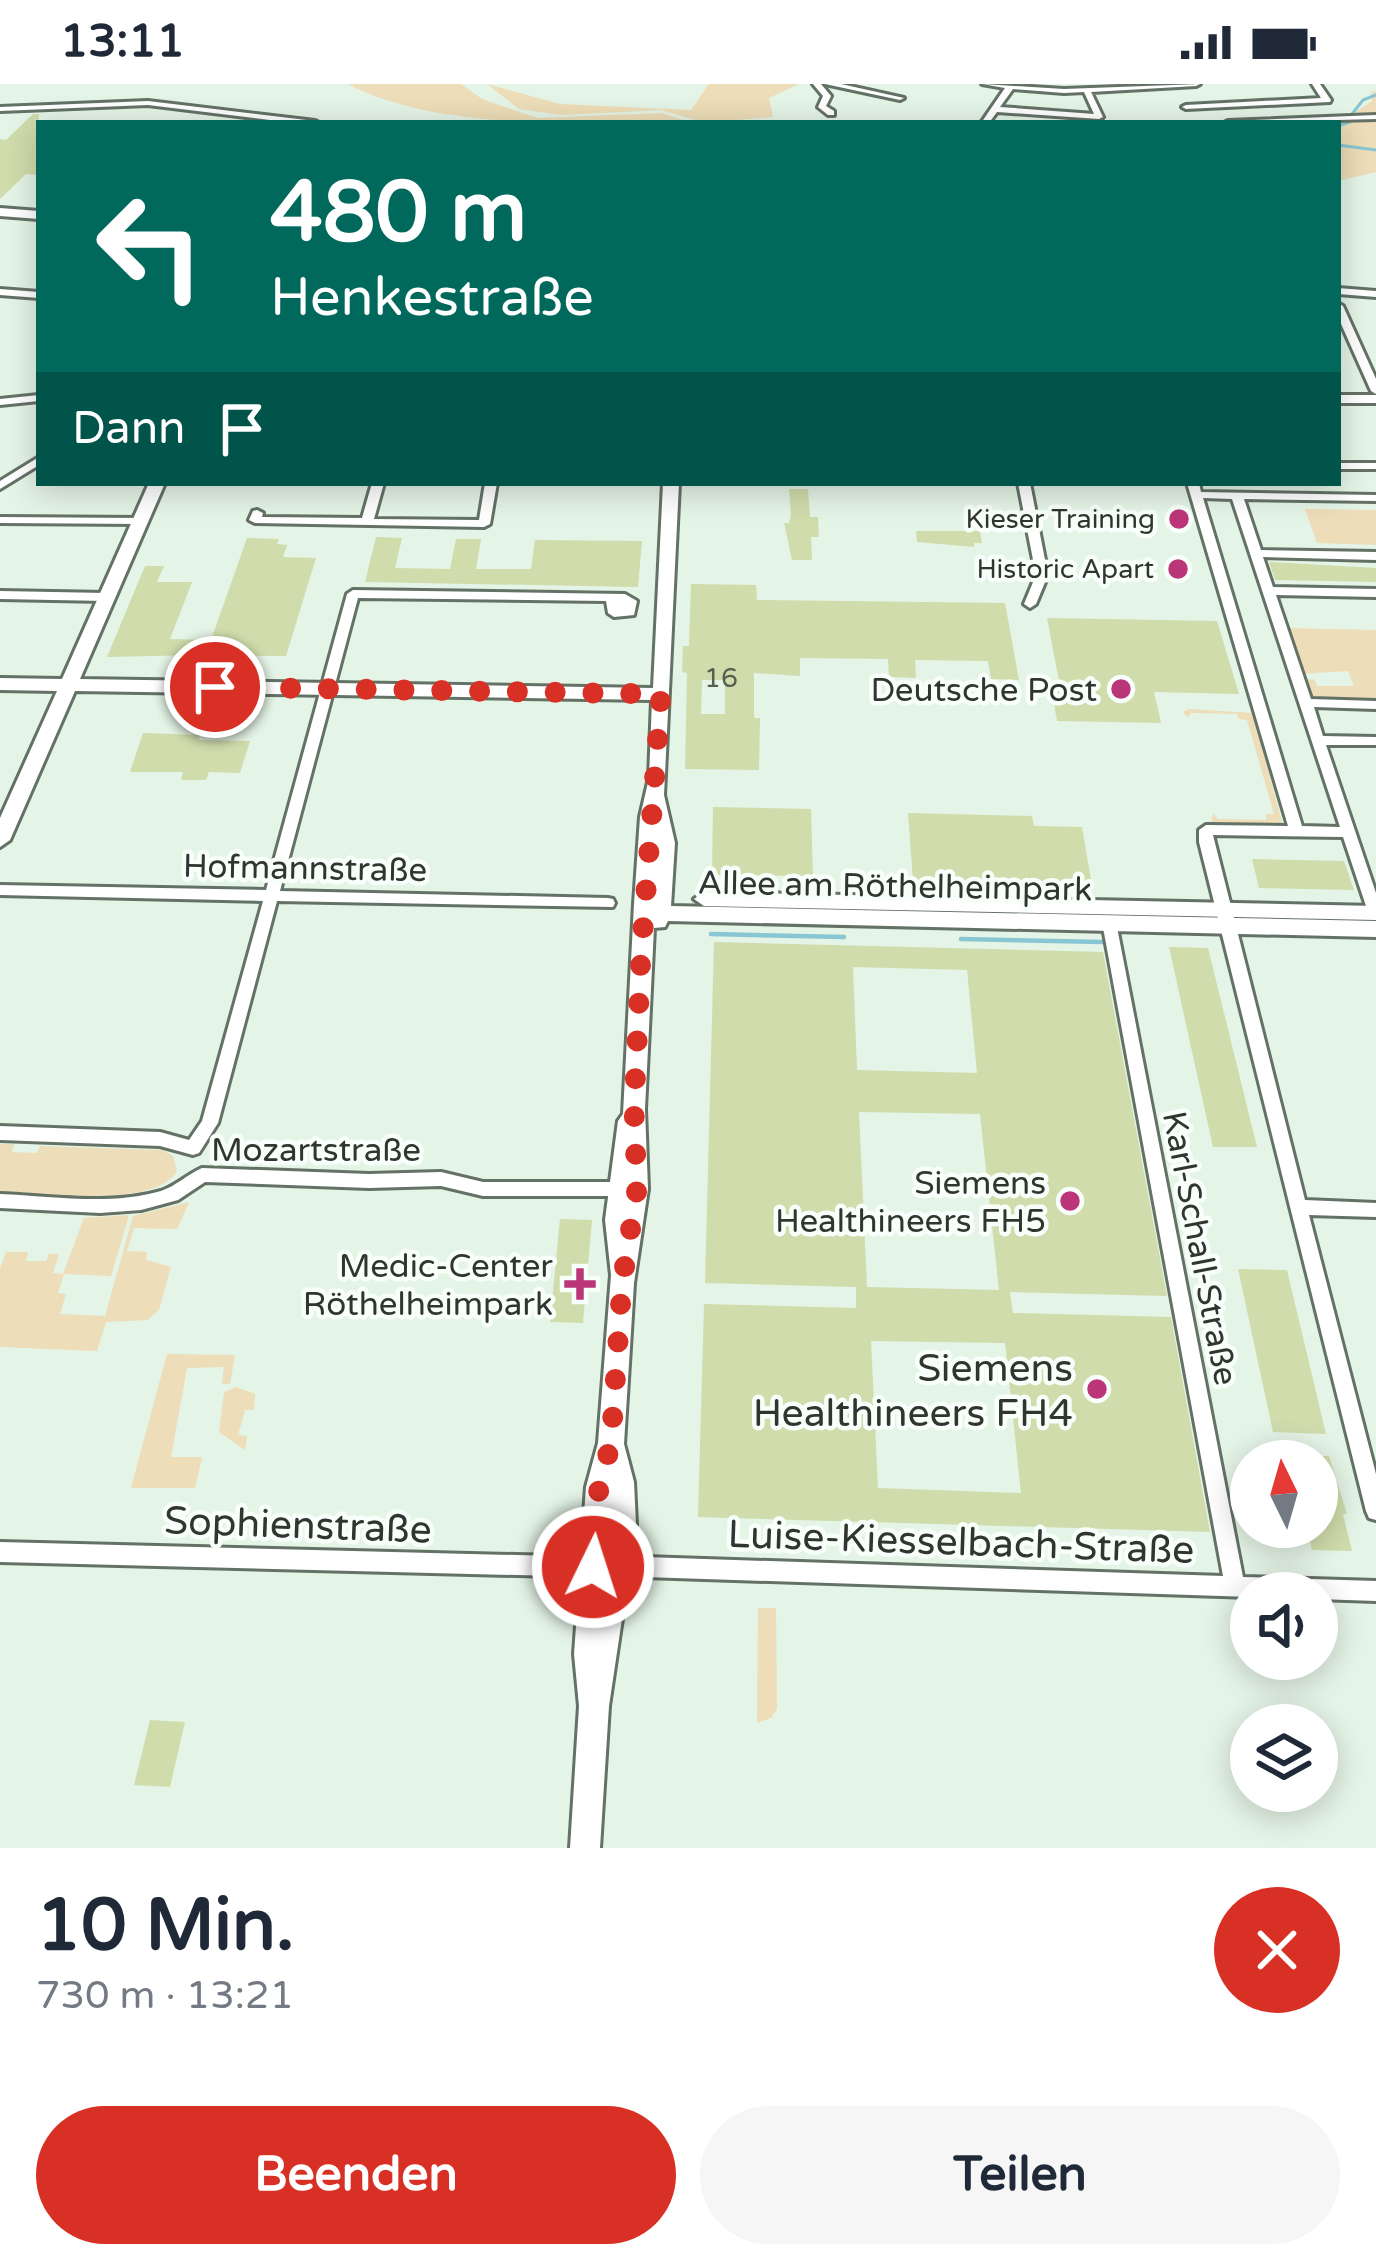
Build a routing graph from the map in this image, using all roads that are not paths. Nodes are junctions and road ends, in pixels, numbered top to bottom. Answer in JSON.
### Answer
{"nodes":[{"id":1,"x":817,"y":84,"type":"edge"},
{"id":2,"x":829,"y":84,"type":"edge"},
{"id":3,"x":986,"y":84,"type":"edge"},
{"id":4,"x":1196,"y":84,"type":"edge"},
{"id":5,"x":1316,"y":84,"type":"edge"},
{"id":6,"x":1168,"y":86,"type":"edge"},
{"id":7,"x":1010,"y":87,"type":"junction"},
{"id":8,"x":1088,"y":91,"type":"junction"},
{"id":9,"x":900,"y":98,"type":"dead end"},
{"id":10,"x":1186,"y":106,"type":"junction"},
{"id":11,"x":0,"y":109,"type":"edge"},
{"id":12,"x":995,"y":109,"type":"junction"},
{"id":13,"x":229,"y":111,"type":"junction"},
{"id":14,"x":831,"y":113,"type":"dead end"},
{"id":15,"x":1376,"y":117,"type":"edge"},
{"id":16,"x":218,"y":120,"type":"edge"},
{"id":17,"x":294,"y":120,"type":"edge"},
{"id":18,"x":987,"y":120,"type":"edge"},
{"id":19,"x":1197,"y":120,"type":"edge"},
{"id":20,"x":1302,"y":120,"type":"edge"},
{"id":21,"x":0,"y":212,"type":"edge"},
{"id":22,"x":36,"y":215,"type":"edge"},
{"id":23,"x":1341,"y":291,"type":"edge"},
{"id":24,"x":0,"y":292,"type":"edge"},
{"id":25,"x":1376,"y":294,"type":"edge"},
{"id":26,"x":36,"y":295,"type":"edge"},
{"id":27,"x":1341,"y":313,"type":"edge"},
{"id":28,"x":1376,"y":395,"type":"edge"},
{"id":29,"x":36,"y":398,"type":"edge"},
{"id":30,"x":1341,"y":399,"type":"edge"},
{"id":31,"x":0,"y":402,"type":"edge"},
{"id":32,"x":36,"y":452,"type":"edge"},
{"id":33,"x":36,"y":462,"type":"edge"},
{"id":34,"x":1341,"y":466,"type":"edge"},
{"id":35,"x":1376,"y":466,"type":"edge"},
{"id":36,"x":0,"y":475,"type":"edge"},
{"id":37,"x":0,"y":486,"type":"edge"},
{"id":38,"x":156,"y":486,"type":"edge"},
{"id":39,"x":376,"y":486,"type":"edge"},
{"id":40,"x":490,"y":486,"type":"edge"},
{"id":41,"x":671,"y":486,"type":"edge"},
{"id":42,"x":1025,"y":486,"type":"edge"},
{"id":43,"x":1195,"y":489,"type":"edge"},
{"id":44,"x":1238,"y":496,"type":"junction"},
{"id":45,"x":1376,"y":498,"type":"edge"},
{"id":46,"x":257,"y":513,"type":"dead end"},
{"id":47,"x":0,"y":520,"type":"edge"},
{"id":48,"x":141,"y":521,"type":"junction"},
{"id":49,"x":367,"y":522,"type":"junction"},
{"id":50,"x":1256,"y":554,"type":"junction"},
{"id":51,"x":1376,"y":556,"type":"edge"},
{"id":52,"x":1269,"y":591,"type":"junction"},
{"id":53,"x":1376,"y":593,"type":"edge"},
{"id":54,"x":0,"y":595,"type":"edge"},
{"id":55,"x":106,"y":597,"type":"junction"},
{"id":56,"x":613,"y":598,"type":"dead end"},
{"id":57,"x":1030,"y":604,"type":"dead end"},
{"id":58,"x":0,"y":684,"type":"edge"},
{"id":59,"x":67,"y":685,"type":"junction"},
{"id":60,"x":327,"y":688,"type":"junction"},
{"id":61,"x":661,"y":694,"type":"junction"},
{"id":62,"x":1305,"y":703,"type":"junction"},
{"id":63,"x":1376,"y":704,"type":"edge"},
{"id":64,"x":1317,"y":740,"type":"junction"},
{"id":65,"x":1376,"y":741,"type":"edge"},
{"id":66,"x":1296,"y":831,"type":"junction"},
{"id":67,"x":1347,"y":832,"type":"junction"},
{"id":68,"x":0,"y":840,"type":"edge"},
{"id":69,"x":0,"y":890,"type":"edge"},
{"id":70,"x":270,"y":896,"type":"junction"},
{"id":71,"x":608,"y":903,"type":"dead end"},
{"id":72,"x":655,"y":905,"type":"junction"},
{"id":73,"x":903,"y":910,"type":"junction"},
{"id":74,"x":1376,"y":914,"type":"edge"},
{"id":75,"x":1227,"y":917,"type":"junction"},
{"id":76,"x":1108,"y":922,"type":"junction"},
{"id":77,"x":1376,"y":929,"type":"edge"},
{"id":78,"x":0,"y":1133,"type":"edge"},
{"id":79,"x":193,"y":1148,"type":"junction"},
{"id":80,"x":202,"y":1175,"type":"junction"},
{"id":81,"x":628,"y":1189,"type":"junction"},
{"id":82,"x":0,"y":1201,"type":"edge"},
{"id":83,"x":1300,"y":1207,"type":"junction"},
{"id":84,"x":1376,"y":1210,"type":"edge"},
{"id":85,"x":1376,"y":1511,"type":"edge"},
{"id":86,"x":0,"y":1552,"type":"edge"},
{"id":87,"x":604,"y":1566,"type":"junction"},
{"id":88,"x":1232,"y":1572,"type":"edge"},
{"id":89,"x":1230,"y":1586,"type":"edge"},
{"id":90,"x":1338,"y":1590,"type":"edge"},
{"id":91,"x":1376,"y":1591,"type":"edge"},
{"id":92,"x":585,"y":1848,"type":"edge"}],
"edges":[{"from":1,"to":14,"type":"street"},
{"from":2,"to":9,"type":"street"},
{"from":3,"to":7,"type":"street"},
{"from":4,"to":6,"type":"street"},
{"from":5,"to":10,"type":"street"},
{"from":6,"to":8,"type":"street"},
{"from":6,"to":10,"type":"street"},
{"from":7,"to":8,"type":"street"},
{"from":7,"to":12,"type":"street"},
{"from":8,"to":12,"type":"street"},
{"from":10,"to":19,"type":"street"},
{"from":11,"to":13,"type":"street"},
{"from":12,"to":18,"type":"street"},
{"from":13,"to":16,"type":"street"},
{"from":13,"to":17,"type":"street"},
{"from":15,"to":20,"type":"street"},
{"from":21,"to":22,"type":"street"},
{"from":23,"to":25,"type":"street"},
{"from":24,"to":26,"type":"street"},
{"from":27,"to":28,"type":"street"},
{"from":28,"to":30,"type":"street"},
{"from":29,"to":31,"type":"street"},
{"from":32,"to":36,"type":"street"},
{"from":33,"to":37,"type":"street"},
{"from":34,"to":35,"type":"street"},
{"from":38,"to":48,"type":"street"},
{"from":39,"to":49,"type":"street"},
{"from":40,"to":49,"type":"street"},
{"from":41,"to":61,"type":"street"},
{"from":42,"to":57,"type":"street"},
{"from":43,"to":44,"type":"street"},
{"from":43,"to":66,"type":"street"},
{"from":44,"to":45,"type":"street"},
{"from":44,"to":50,"type":"street"},
{"from":46,"to":49,"type":"street"},
{"from":47,"to":48,"type":"street"},
{"from":48,"to":55,"type":"street"},
{"from":50,"to":51,"type":"street"},
{"from":50,"to":52,"type":"street"},
{"from":52,"to":53,"type":"street"},
{"from":52,"to":62,"type":"street"},
{"from":54,"to":55,"type":"street"},
{"from":55,"to":59,"type":"street"},
{"from":56,"to":60,"type":"street"},
{"from":58,"to":59,"type":"street"},
{"from":59,"to":60,"type":"street"},
{"from":59,"to":68,"type":"street"},
{"from":60,"to":61,"type":"street"},
{"from":60,"to":70,"type":"street"},
{"from":61,"to":72,"type":"street"},
{"from":62,"to":63,"type":"street"},
{"from":62,"to":64,"type":"street"},
{"from":64,"to":65,"type":"street"},
{"from":64,"to":67,"type":"street"},
{"from":66,"to":67,"type":"street"},
{"from":66,"to":75,"type":"street"},
{"from":67,"to":74,"type":"street"},
{"from":69,"to":70,"type":"street","name":"Hofmannstraße"},
{"from":70,"to":71,"type":"street","name":"Hofmannstraße"},
{"from":70,"to":79,"type":"street"},
{"from":72,"to":73,"type":"street","name":"Allee am Röthelheimpark"},
{"from":72,"to":81,"type":"street"},
{"from":73,"to":75,"type":"street","name":"Allee am Röthelheimpark"},
{"from":73,"to":76,"type":"street","name":"Allee am Röthelheimpark"},
{"from":74,"to":75,"type":"street","name":"Allee am Röthelheimpark"},
{"from":75,"to":76,"type":"street","name":"Allee am Röthelheimpark"},
{"from":75,"to":77,"type":"street","name":"Allee am Röthelheimpark"},
{"from":75,"to":83,"type":"street"},
{"from":76,"to":88,"type":"street","name":"Karl-Schall-Straße"},
{"from":78,"to":79,"type":"street"},
{"from":79,"to":80,"type":"street"},
{"from":80,"to":81,"type":"street","name":"Mozartstraße"},
{"from":80,"to":82,"type":"street","name":"Mozartstraße"},
{"from":81,"to":87,"type":"street"},
{"from":83,"to":84,"type":"street"},
{"from":83,"to":85,"type":"street"},
{"from":86,"to":87,"type":"street","name":"Sophienstraße"},
{"from":87,"to":89,"type":"street","name":"Luise-Kiesselbach-Straße"},
{"from":87,"to":92,"type":"street"},
{"from":90,"to":91,"type":"street","name":"Luise-Kiesselbach-Straße"}]}
